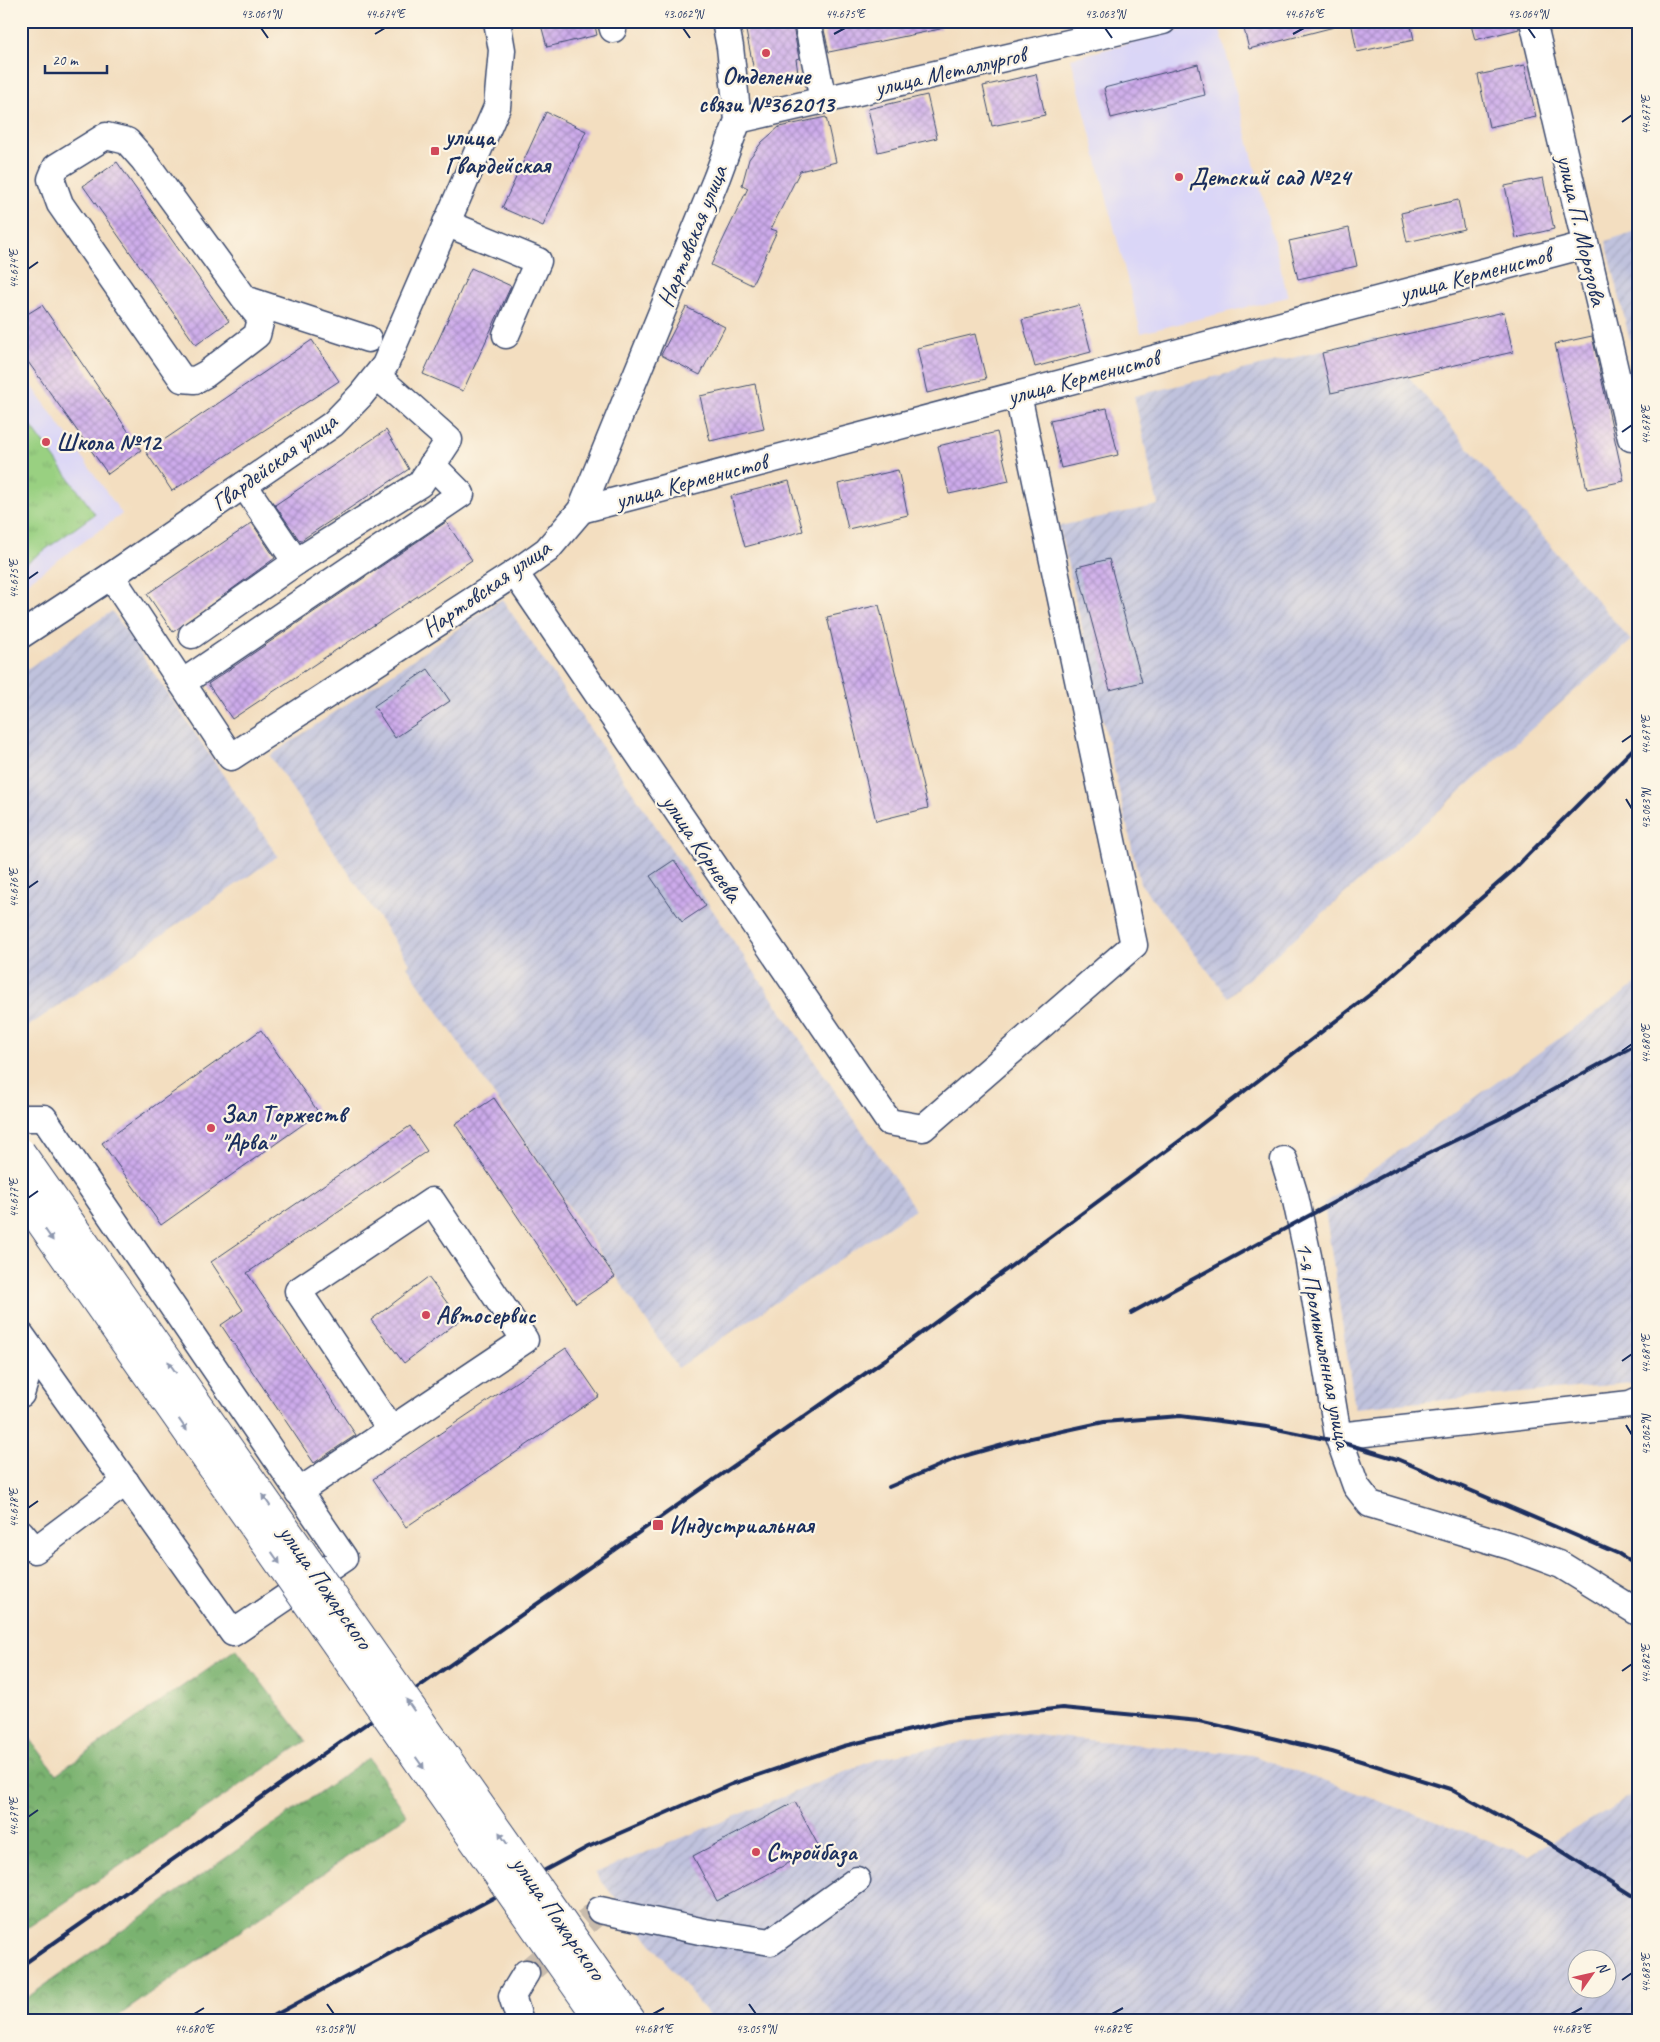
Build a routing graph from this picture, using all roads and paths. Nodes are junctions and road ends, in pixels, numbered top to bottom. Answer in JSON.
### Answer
{"nodes":[{"id":1,"x":497,"y":21,"type":"edge"},
{"id":2,"x":725,"y":21,"type":"edge"},
{"id":3,"x":807,"y":21,"type":"edge"},
{"id":4,"x":1163,"y":21,"type":"edge"},
{"id":5,"x":1533,"y":21,"type":"edge"},
{"id":6,"x":823,"y":100,"type":"junction"},
{"id":7,"x":738,"y":120,"type":"junction"},
{"id":8,"x":446,"y":224,"type":"junction"},
{"id":9,"x":1585,"y":245,"type":"junction"},
{"id":10,"x":245,"y":299,"type":"junction"},
{"id":11,"x":506,"y":335,"type":"dead end"},
{"id":12,"x":368,"y":339,"type":"dead end"},
{"id":13,"x":377,"y":376,"type":"junction"},
{"id":14,"x":1018,"y":394,"type":"junction"},
{"id":15,"x":1631,"y":438,"type":"dead end"},
{"id":16,"x":432,"y":465,"type":"junction"},
{"id":17,"x":244,"y":486,"type":"junction"},
{"id":18,"x":581,"y":510,"type":"junction"},
{"id":19,"x":296,"y":562,"type":"junction"},
{"id":20,"x":515,"y":574,"type":"junction"},
{"id":21,"x":111,"y":576,"type":"junction"},
{"id":22,"x":21,"y":634,"type":"edge"},
{"id":23,"x":192,"y":635,"type":"dead end"},
{"id":24,"x":182,"y":683,"type":"junction"},
{"id":25,"x":21,"y":1118,"type":"edge"},
{"id":26,"x":21,"y":1152,"type":"edge"},
{"id":27,"x":1284,"y":1160,"type":"dead end"},
{"id":28,"x":21,"y":1195,"type":"edge"},
{"id":29,"x":28,"y":1344,"type":"edge"},
{"id":30,"x":21,"y":1394,"type":"edge"},
{"id":31,"x":1639,"y":1400,"type":"edge"},
{"id":32,"x":391,"y":1430,"type":"junction"},
{"id":33,"x":1338,"y":1436,"type":"junction"},
{"id":34,"x":126,"y":1482,"type":"junction"},
{"id":35,"x":298,"y":1492,"type":"junction"},
{"id":36,"x":21,"y":1533,"type":"edge"},
{"id":37,"x":1639,"y":1613,"type":"edge"},
{"id":38,"x":857,"y":1880,"type":"dead end"},
{"id":39,"x":600,"y":1910,"type":"dead end"},
{"id":40,"x":526,"y":1973,"type":"tunnel mouth"},
{"id":41,"x":520,"y":2021,"type":"edge"},
{"id":42,"x":600,"y":2021,"type":"edge"},
{"id":43,"x":632,"y":2021,"type":"edge"}],
"edges":[{"from":1,"to":8,"type":"street","name":"Гвардейская улица"},
{"from":2,"to":7,"type":"street","name":"Нартовская улица"},
{"from":3,"to":6,"type":"street"},
{"from":4,"to":6,"type":"street","name":"улица Металлургов"},
{"from":5,"to":9,"type":"street","name":"улица П. Морозова"},
{"from":6,"to":7,"type":"street","name":"улица Металлургов"},
{"from":7,"to":18,"type":"street","name":"Нартовская улица"},
{"from":8,"to":11,"type":"street"},
{"from":8,"to":13,"type":"street","name":"Гвардейская улица"},
{"from":9,"to":14,"type":"street","name":"улица Керменистов"},
{"from":9,"to":15,"type":"street","name":"улица П. Морозова"},
{"from":10,"to":10,"type":"street"},
{"from":10,"to":12,"type":"street"},
{"from":13,"to":16,"type":"street"},
{"from":13,"to":17,"type":"street","name":"Гвардейская улица"},
{"from":14,"to":18,"type":"street","name":"улица Керменистов"},
{"from":14,"to":20,"type":"street","name":"улица Корнеева"},
{"from":16,"to":19,"type":"street"},
{"from":16,"to":24,"type":"street"},
{"from":17,"to":19,"type":"street"},
{"from":17,"to":21,"type":"street","name":"Гвардейская улица"},
{"from":18,"to":20,"type":"street","name":"Нартовская улица"},
{"from":19,"to":23,"type":"street"},
{"from":20,"to":24,"type":"street","name":"Нартовская улица"},
{"from":21,"to":22,"type":"street","name":"Гвардейская улица"},
{"from":21,"to":24,"type":"street","name":"Нартовская улица"},
{"from":25,"to":35,"type":"street"},
{"from":43,"to":26,"type":"main road","name":"улица Пожарского","one_way":true,"bridge":true},
{"from":27,"to":33,"type":"street","name":"1-я Промышленная улица"},
{"from":28,"to":42,"type":"main road","name":"улица Пожарского","one_way":true,"bridge":true},
{"from":29,"to":30,"type":"street"},
{"from":29,"to":34,"type":"street"},
{"from":31,"to":33,"type":"street"},
{"from":32,"to":32,"type":"street"},
{"from":32,"to":35,"type":"street"},
{"from":33,"to":37,"type":"street","name":"1-я Промышленная улица"},
{"from":34,"to":35,"type":"street"},
{"from":34,"to":36,"type":"street"},
{"from":38,"to":39,"type":"street"},
{"from":40,"to":41,"type":"street"}]}
